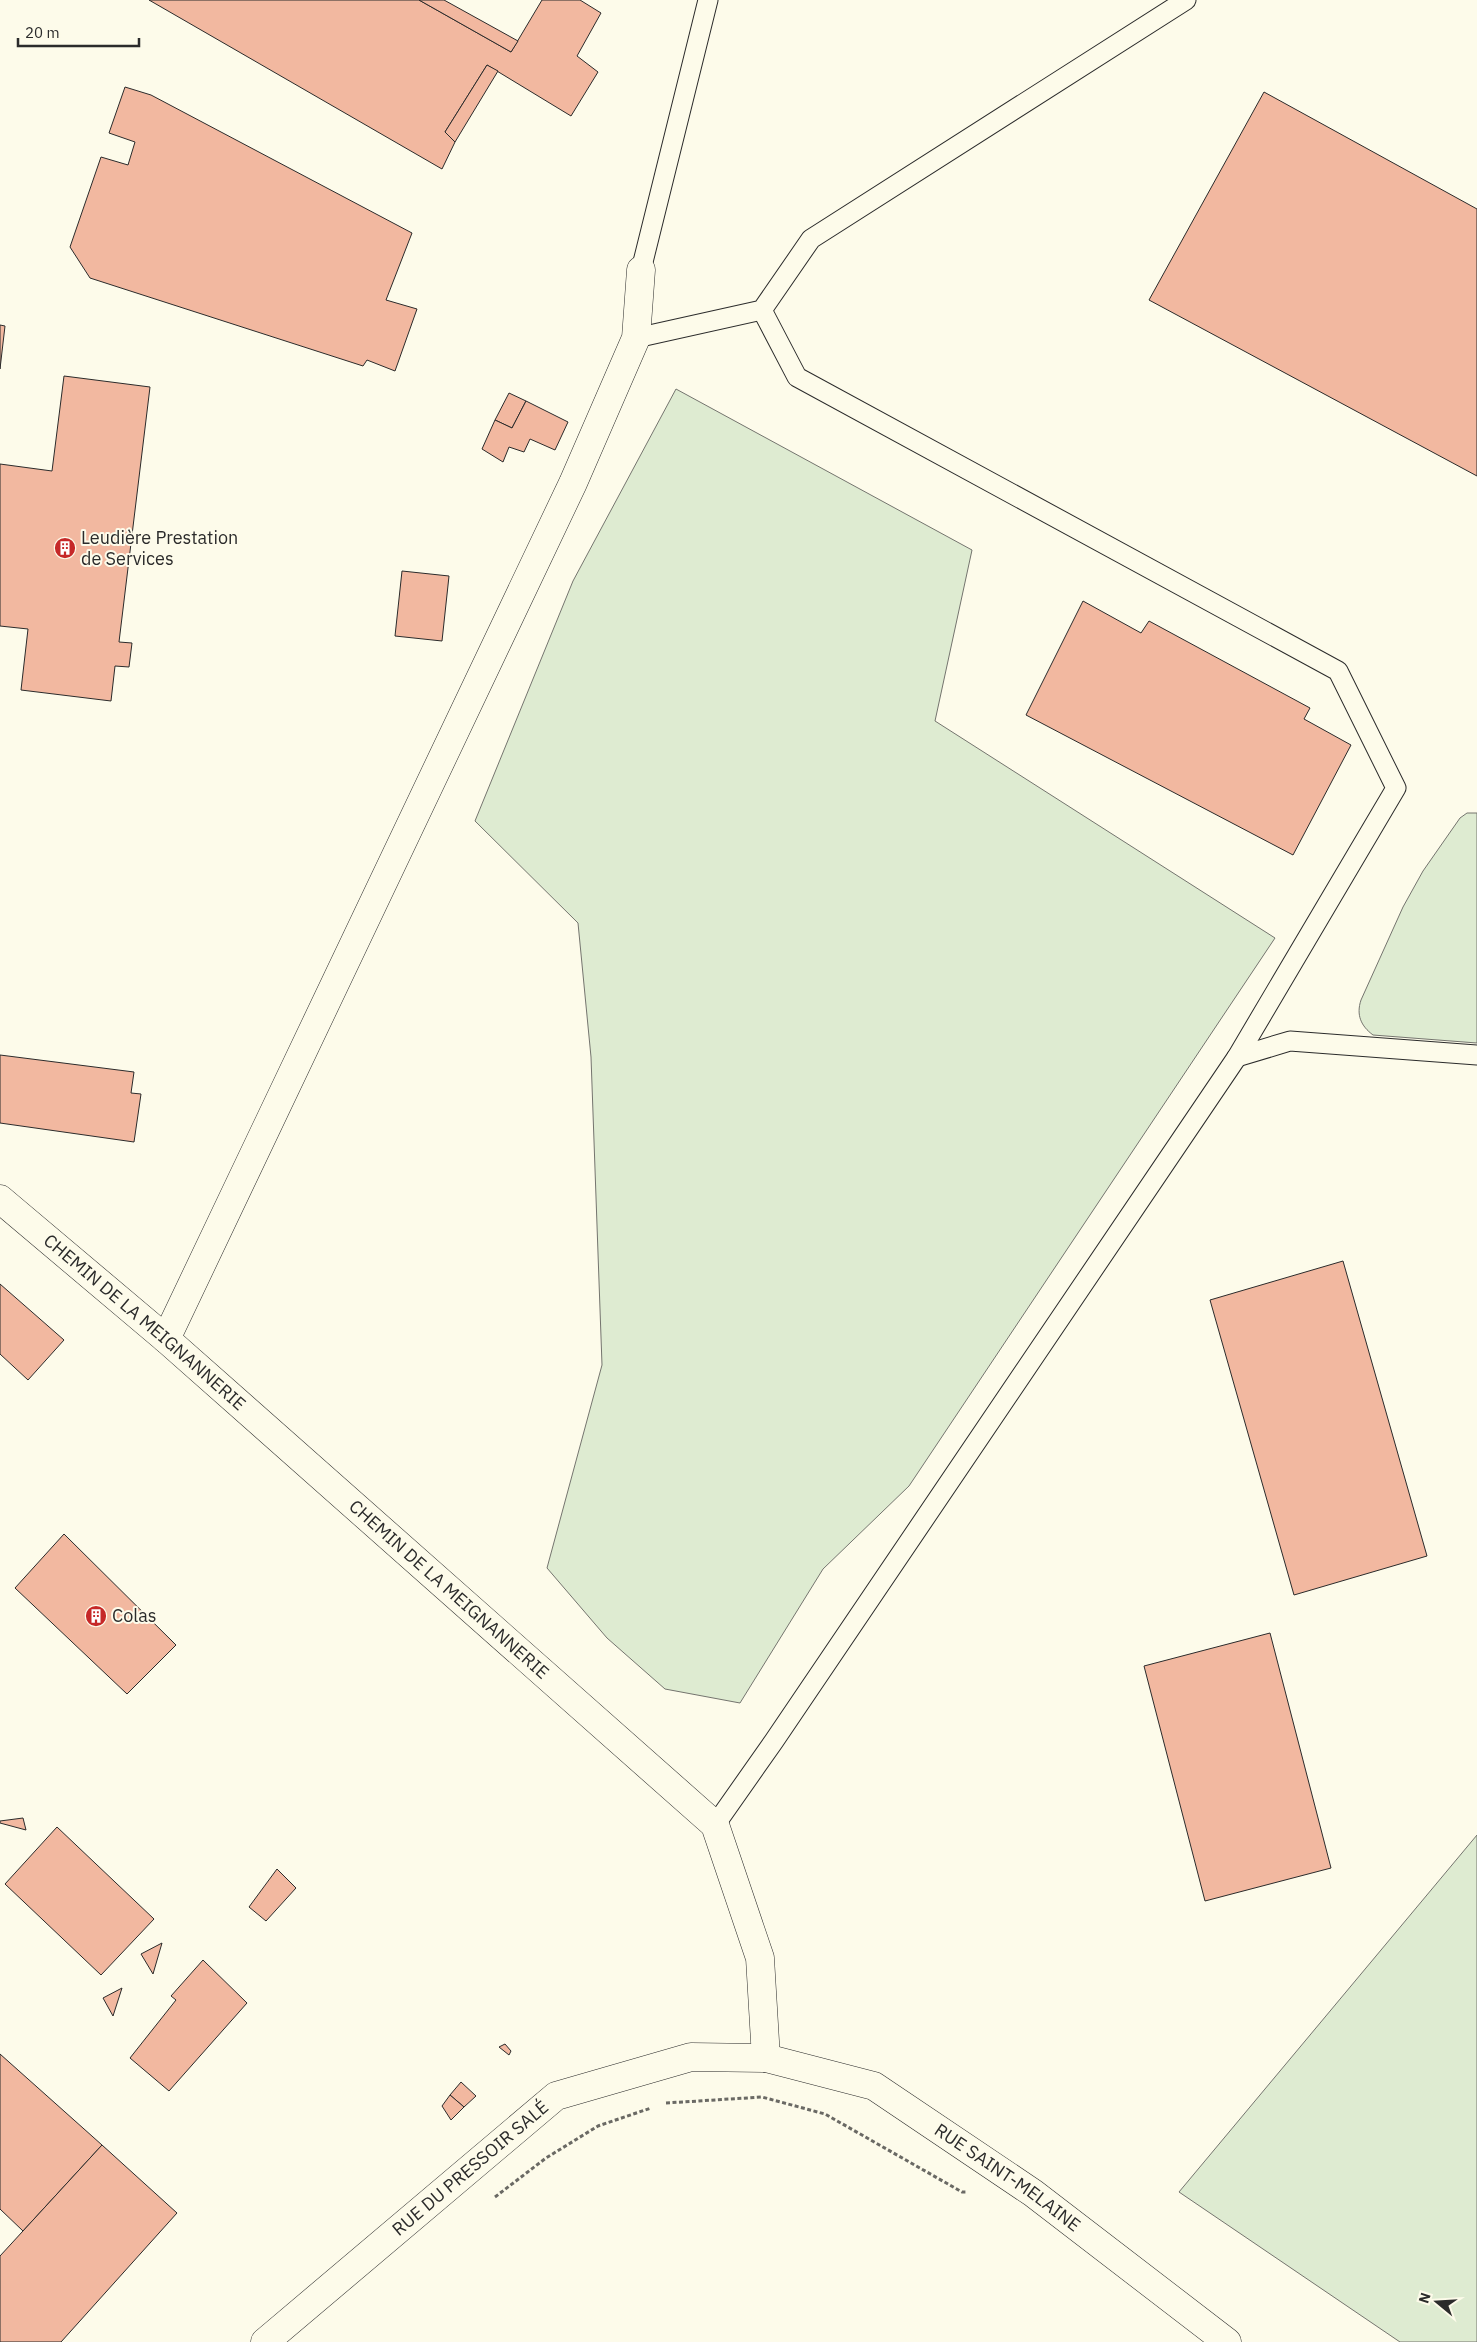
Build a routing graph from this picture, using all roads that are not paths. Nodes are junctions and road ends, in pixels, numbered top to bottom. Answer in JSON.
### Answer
{"nodes":[{"id":1,"x":708,"y":0,"type":"edge"},
{"id":2,"x":1186,"y":0,"type":"edge"},
{"id":3,"x":640,"y":270,"type":"joint"},
{"id":4,"x":762,"y":310,"type":"junction"},
{"id":5,"x":636,"y":338,"type":"junction"},
{"id":6,"x":1477,"y":1055,"type":"edge"},
{"id":7,"x":1237,"y":1057,"type":"junction"},
{"id":8,"x":0,"y":1199,"type":"edge"},
{"id":9,"x":166,"y":1339,"type":"junction"},
{"id":10,"x":715,"y":1825,"type":"junction"},
{"id":11,"x":766,"y":2058,"type":"junction"},
{"id":12,"x":265,"y":2342,"type":"edge"},
{"id":13,"x":1227,"y":2342,"type":"edge"}],
"edges":[{"from":1,"to":3,"type":"lane"},
{"from":2,"to":4,"type":"lane"},
{"from":3,"to":5,"type":"street"},
{"from":4,"to":5,"type":"lane"},
{"from":4,"to":7,"type":"lane"},
{"from":5,"to":9,"type":"street"},
{"from":6,"to":7,"type":"lane"},
{"from":7,"to":10,"type":"lane"},
{"from":8,"to":9,"type":"street","name":"CHEMIN DE LA MEIGNANNERIE"},
{"from":9,"to":10,"type":"street","name":"CHEMIN DE LA MEIGNANNERIE"},
{"from":10,"to":11,"type":"street","name":"CHEMIN DE LA MEIGNANNERIE"},
{"from":11,"to":12,"type":"street","name":"RUE DU PRESSOIR SALÉ"},
{"from":11,"to":13,"type":"street","name":"RUE SAINT-MELAINE"}]}
